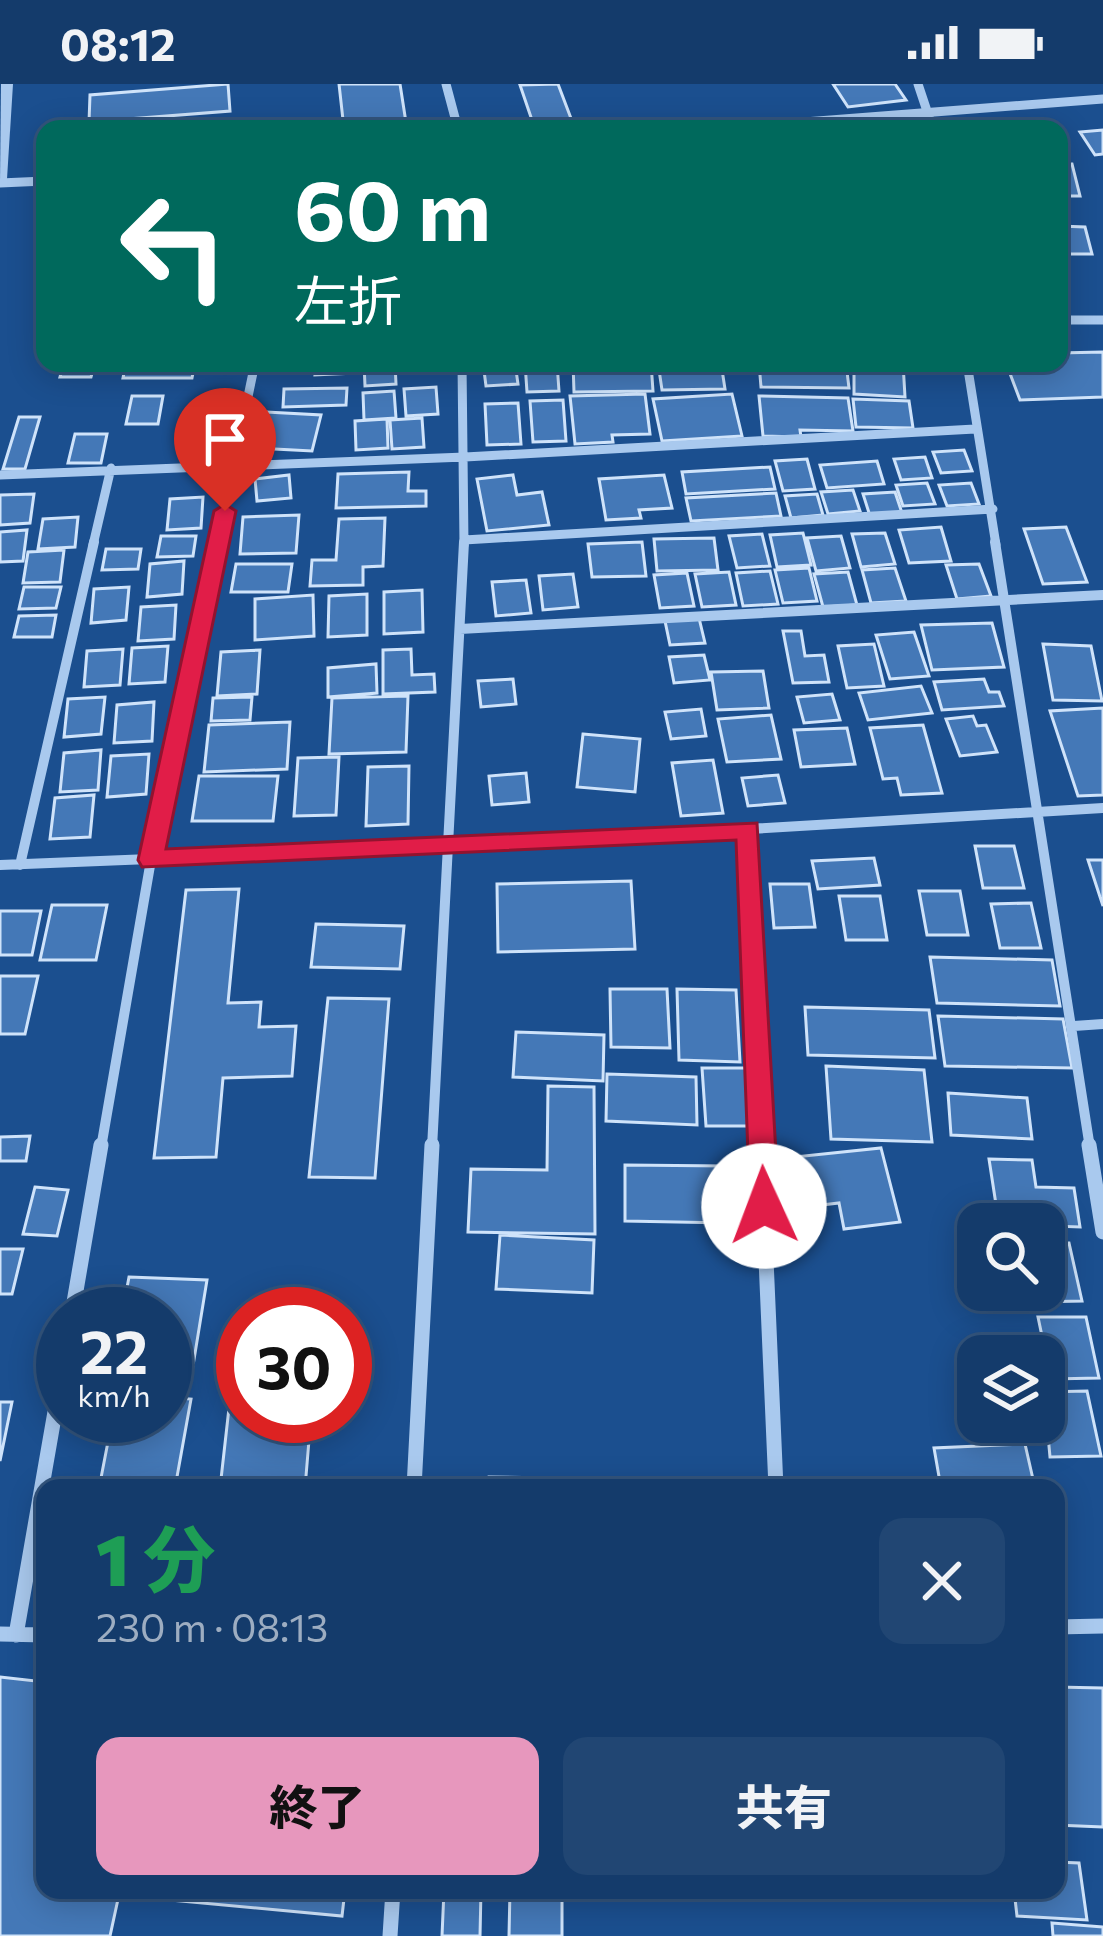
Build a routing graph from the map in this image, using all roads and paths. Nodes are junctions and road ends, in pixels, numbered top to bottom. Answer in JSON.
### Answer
{"nodes":[{"id":1,"x":7,"y":84,"type":"edge"},
{"id":2,"x":446,"y":84,"type":"edge"},
{"id":3,"x":917,"y":84,"type":"edge"},
{"id":4,"x":1103,"y":100,"type":"edge"},
{"id":5,"x":930,"y":110,"type":"junction"},
{"id":6,"x":456,"y":120,"type":"edge"},
{"id":7,"x":817,"y":120,"type":"edge"},
{"id":8,"x":932,"y":120,"type":"edge"},
{"id":9,"x":0,"y":181,"type":"edge"},
{"id":10,"x":36,"y":181,"type":"edge"},
{"id":11,"x":1068,"y":320,"type":"edge"},
{"id":12,"x":1103,"y":320,"type":"edge"},
{"id":13,"x":253,"y":372,"type":"edge"},
{"id":14,"x":462,"y":372,"type":"edge"},
{"id":15,"x":968,"y":372,"type":"edge"},
{"id":16,"x":975,"y":429,"type":"junction"},
{"id":17,"x":464,"y":457,"type":"junction"},
{"id":18,"x":235,"y":468,"type":"junction"},
{"id":19,"x":111,"y":469,"type":"junction"},
{"id":20,"x":0,"y":475,"type":"edge"},
{"id":21,"x":993,"y":509,"type":"junction"},
{"id":22,"x":464,"y":540,"type":"junction"},
{"id":23,"x":1103,"y":595,"type":"edge"},
{"id":24,"x":1007,"y":601,"type":"junction"},
{"id":25,"x":460,"y":629,"type":"junction"},
{"id":26,"x":1103,"y":808,"type":"edge"},
{"id":27,"x":1041,"y":810,"type":"junction"},
{"id":28,"x":748,"y":830,"type":"junction"},
{"id":29,"x":446,"y":847,"type":"junction"},
{"id":30,"x":151,"y":860,"type":"junction"},
{"id":31,"x":0,"y":865,"type":"edge"},
{"id":32,"x":20,"y":865,"type":"junction"},
{"id":33,"x":1103,"y":1024,"type":"edge"},
{"id":34,"x":1074,"y":1026,"type":"junction"},
{"id":35,"x":1103,"y":1232,"type":"edge"},
{"id":36,"x":77,"y":1287,"type":"edge"},
{"id":37,"x":47,"y":1443,"type":"edge"},
{"id":38,"x":40,"y":1479,"type":"edge"},
{"id":39,"x":414,"y":1479,"type":"edge"},
{"id":40,"x":776,"y":1479,"type":"edge"},
{"id":41,"x":36,"y":1498,"type":"edge"},
{"id":42,"x":1103,"y":1626,"type":"edge"},
{"id":43,"x":1065,"y":1627,"type":"edge"},
{"id":44,"x":8,"y":1635,"type":"edge"},
{"id":45,"x":392,"y":1899,"type":"edge"},
{"id":46,"x":390,"y":1936,"type":"edge"}],
"edges":[{"from":1,"to":9,"type":"street"},
{"from":2,"to":6,"type":"street"},
{"from":3,"to":5,"type":"street"},
{"from":4,"to":5,"type":"street"},
{"from":5,"to":7,"type":"street"},
{"from":5,"to":8,"type":"street"},
{"from":9,"to":10,"type":"street"},
{"from":11,"to":12,"type":"street"},
{"from":13,"to":18,"type":"street"},
{"from":14,"to":17,"type":"street"},
{"from":15,"to":16,"type":"street"},
{"from":16,"to":17,"type":"street"},
{"from":16,"to":21,"type":"street"},
{"from":17,"to":18,"type":"street"},
{"from":17,"to":22,"type":"street"},
{"from":18,"to":19,"type":"street"},
{"from":18,"to":30,"type":"street"},
{"from":19,"to":20,"type":"street"},
{"from":19,"to":32,"type":"street"},
{"from":21,"to":22,"type":"street"},
{"from":21,"to":24,"type":"street"},
{"from":22,"to":25,"type":"street"},
{"from":23,"to":24,"type":"street"},
{"from":24,"to":25,"type":"street"},
{"from":24,"to":27,"type":"street"},
{"from":25,"to":29,"type":"street"},
{"from":26,"to":27,"type":"street"},
{"from":27,"to":28,"type":"street"},
{"from":27,"to":34,"type":"street"},
{"from":28,"to":29,"type":"street"},
{"from":28,"to":40,"type":"street"},
{"from":29,"to":30,"type":"street"},
{"from":29,"to":39,"type":"street"},
{"from":30,"to":32,"type":"street"},
{"from":30,"to":36,"type":"street"},
{"from":31,"to":32,"type":"street"},
{"from":33,"to":34,"type":"street"},
{"from":34,"to":35,"type":"street"},
{"from":37,"to":38,"type":"street"},
{"from":41,"to":44,"type":"street"},
{"from":42,"to":43,"type":"street"},
{"from":45,"to":46,"type":"street"}]}
